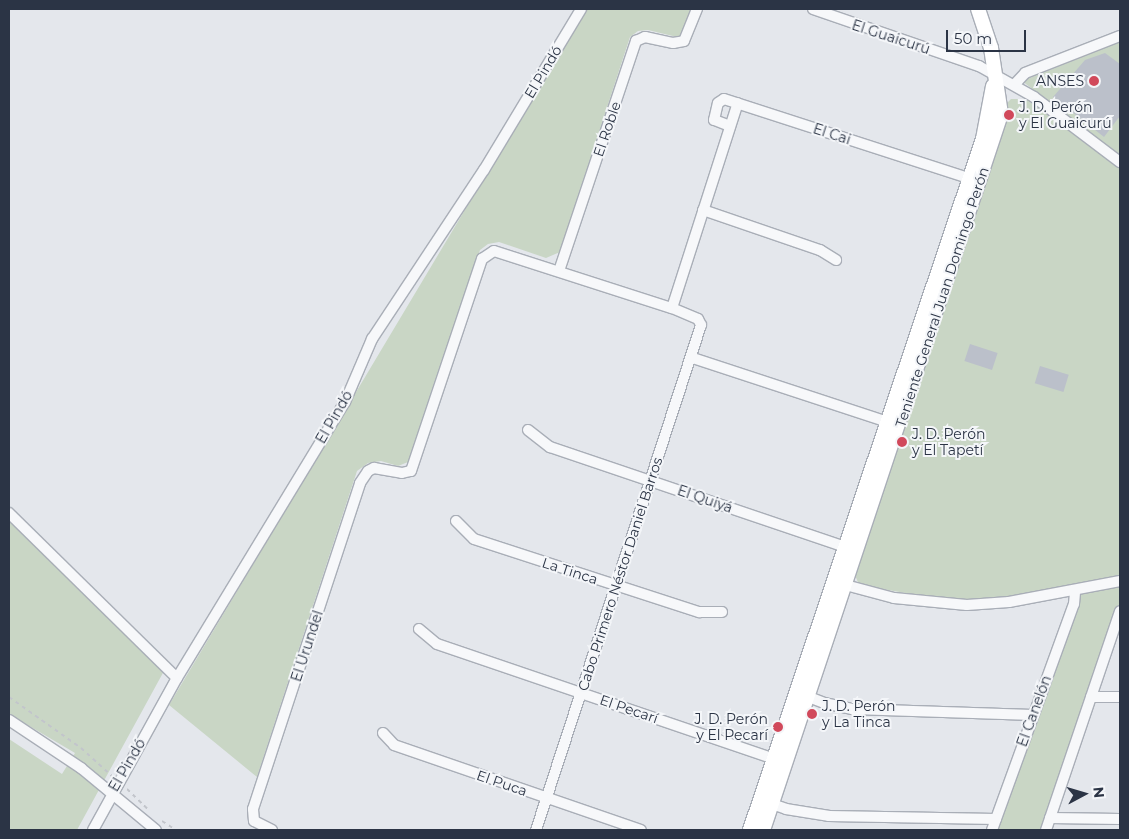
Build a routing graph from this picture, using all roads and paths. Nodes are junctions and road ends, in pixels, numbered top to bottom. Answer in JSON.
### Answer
{"nodes":[{"id":1,"x":581,"y":9,"type":"edge"},
{"id":2,"x":698,"y":9,"type":"edge"},
{"id":3,"x":813,"y":9,"type":"edge"},
{"id":4,"x":978,"y":9,"type":"edge"},
{"id":5,"x":1120,"y":36,"type":"edge"},
{"id":6,"x":995,"y":76,"type":"junction"},
{"id":7,"x":1014,"y":85,"type":"junction"},
{"id":8,"x":738,"y":103,"type":"junction"},
{"id":9,"x":730,"y":126,"type":"junction"},
{"id":10,"x":1120,"y":162,"type":"edge"},
{"id":11,"x":975,"y":180,"type":"junction"},
{"id":12,"x":702,"y":210,"type":"junction"},
{"id":13,"x":836,"y":260,"type":"dead end"},
{"id":14,"x":559,"y":271,"type":"junction"},
{"id":15,"x":672,"y":308,"type":"junction"},
{"id":16,"x":693,"y":358,"type":"junction"},
{"id":17,"x":893,"y":424,"type":"junction"},
{"id":18,"x":528,"y":430,"type":"dead end"},
{"id":19,"x":651,"y":480,"type":"junction"},
{"id":20,"x":9,"y":514,"type":"edge"},
{"id":21,"x":456,"y":521,"type":"dead end"},
{"id":22,"x":851,"y":549,"type":"junction"},
{"id":23,"x":1120,"y":582,"type":"edge"},
{"id":24,"x":840,"y":583,"type":"junction"},
{"id":25,"x":616,"y":586,"type":"junction"},
{"id":26,"x":1075,"y":592,"type":"junction"},
{"id":27,"x":1120,"y":611,"type":"edge"},
{"id":28,"x":722,"y":612,"type":"dead end"},
{"id":29,"x":419,"y":629,"type":"dead end"},
{"id":30,"x":177,"y":678,"type":"junction"},
{"id":31,"x":581,"y":693,"type":"junction"},
{"id":32,"x":802,"y":694,"type":"junction"},
{"id":33,"x":9,"y":697,"type":"edge"},
{"id":34,"x":1091,"y":697,"type":"junction"},
{"id":35,"x":1120,"y":697,"type":"edge"},
{"id":36,"x":1033,"y":715,"type":"junction"},
{"id":37,"x":9,"y":720,"type":"edge"},
{"id":38,"x":382,"y":733,"type":"dead end"},
{"id":39,"x":780,"y":761,"type":"junction"},
{"id":40,"x":119,"y":781,"type":"junction"},
{"id":41,"x":112,"y":792,"type":"junction"},
{"id":42,"x":547,"y":798,"type":"junction"},
{"id":43,"x":766,"y":802,"type":"junction"},
{"id":44,"x":150,"y":810,"type":"dead end"},
{"id":45,"x":156,"y":816,"type":"dead end"},
{"id":46,"x":1050,"y":818,"type":"junction"},
{"id":47,"x":996,"y":819,"type":"junction"},
{"id":48,"x":1120,"y":820,"type":"edge"},
{"id":49,"x":629,"y":828,"type":"edge"},
{"id":50,"x":93,"y":830,"type":"edge"},
{"id":51,"x":156,"y":830,"type":"edge"},
{"id":52,"x":176,"y":830,"type":"edge"},
{"id":53,"x":272,"y":830,"type":"edge"},
{"id":54,"x":536,"y":830,"type":"edge"},
{"id":55,"x":641,"y":830,"type":"edge"},
{"id":56,"x":750,"y":830,"type":"edge"},
{"id":57,"x":763,"y":830,"type":"edge"},
{"id":58,"x":992,"y":830,"type":"edge"},
{"id":59,"x":1046,"y":830,"type":"edge"}],
"edges":[{"from":1,"to":30,"type":"street","name":"El Pindó"},
{"from":2,"to":14,"type":"street","name":"El Roble"},
{"from":3,"to":6,"type":"street","name":"El Guaicurú"},
{"from":4,"to":6,"type":"main road","name":"Teniente General Juan Domingo Perón"},
{"from":5,"to":7,"type":"street"},
{"from":6,"to":7,"type":"street","name":"El Guaicurú"},
{"from":6,"to":11,"type":"main road","name":"Teniente General Juan Domingo Perón"},
{"from":7,"to":10,"type":"street","name":"El Guaicurú"},
{"from":8,"to":9,"type":"street"},
{"from":8,"to":9,"type":"street","name":"El Cai"},
{"from":8,"to":11,"type":"street","name":"El Cai"},
{"from":9,"to":12,"type":"street"},
{"from":11,"to":17,"type":"main road","name":"Teniente General Juan Domingo Perón"},
{"from":12,"to":13,"type":"street"},
{"from":12,"to":15,"type":"street"},
{"from":14,"to":15,"type":"street"},
{"from":14,"to":53,"type":"street","name":"El Urundel"},
{"from":15,"to":16,"type":"street","name":"Cabo Primero Néstor Daniel Barros"},
{"from":16,"to":17,"type":"street"},
{"from":16,"to":19,"type":"street","name":"Cabo Primero Néstor Daniel Barros"},
{"from":17,"to":22,"type":"main road","name":"Teniente General Juan Domingo Perón"},
{"from":18,"to":19,"type":"street","name":"El Quiyá"},
{"from":19,"to":22,"type":"street","name":"El Quiyá"},
{"from":19,"to":25,"type":"street","name":"Cabo Primero Néstor Daniel Barros"},
{"from":20,"to":30,"type":"street"},
{"from":21,"to":25,"type":"street","name":"La Tinca"},
{"from":22,"to":24,"type":"main road","name":"Teniente General Juan Domingo Perón"},
{"from":23,"to":26,"type":"street"},
{"from":24,"to":26,"type":"street"},
{"from":24,"to":32,"type":"main road","name":"Teniente General Juan Domingo Perón"},
{"from":25,"to":28,"type":"street","name":"La Tinca"},
{"from":25,"to":31,"type":"street","name":"Cabo Primero Néstor Daniel Barros"},
{"from":26,"to":36,"type":"street","name":"El Canelón"},
{"from":27,"to":34,"type":"street"},
{"from":29,"to":31,"type":"street","name":"El Pecarí"},
{"from":30,"to":40,"type":"street","name":"El Pindó"},
{"from":31,"to":39,"type":"street","name":"El Pecarí"},
{"from":31,"to":42,"type":"street","name":"Cabo Primero Néstor Daniel Barros"},
{"from":32,"to":36,"type":"street"},
{"from":32,"to":39,"type":"main road","name":"Teniente General Juan Domingo Perón"},
{"from":33,"to":40,"type":"path"},
{"from":34,"to":35,"type":"street"},
{"from":34,"to":46,"type":"street"},
{"from":36,"to":47,"type":"street","name":"El Canelón"},
{"from":37,"to":41,"type":"street"},
{"from":38,"to":42,"type":"street","name":"El Puca"},
{"from":39,"to":43,"type":"main road","name":"Teniente General Juan Domingo Perón"},
{"from":40,"to":41,"type":"street","name":"El Pindó"},
{"from":40,"to":44,"type":"path"},
{"from":41,"to":50,"type":"street","name":"El Pindó"},
{"from":41,"to":51,"type":"street"},
{"from":42,"to":49,"type":"street","name":"El Puca"},
{"from":42,"to":54,"type":"street","name":"Cabo Primero Néstor Daniel Barros"},
{"from":43,"to":47,"type":"street"},
{"from":43,"to":56,"type":"main road","name":"Teniente General Juan Domingo Perón"},
{"from":43,"to":57,"type":"main road","name":"Teniente General Juan Domingo Perón"},
{"from":45,"to":52,"type":"path"},
{"from":46,"to":48,"type":"street"},
{"from":46,"to":59,"type":"street"},
{"from":47,"to":58,"type":"street","name":"El Canelón"},
{"from":49,"to":55,"type":"street","name":"El Puca"}]}
